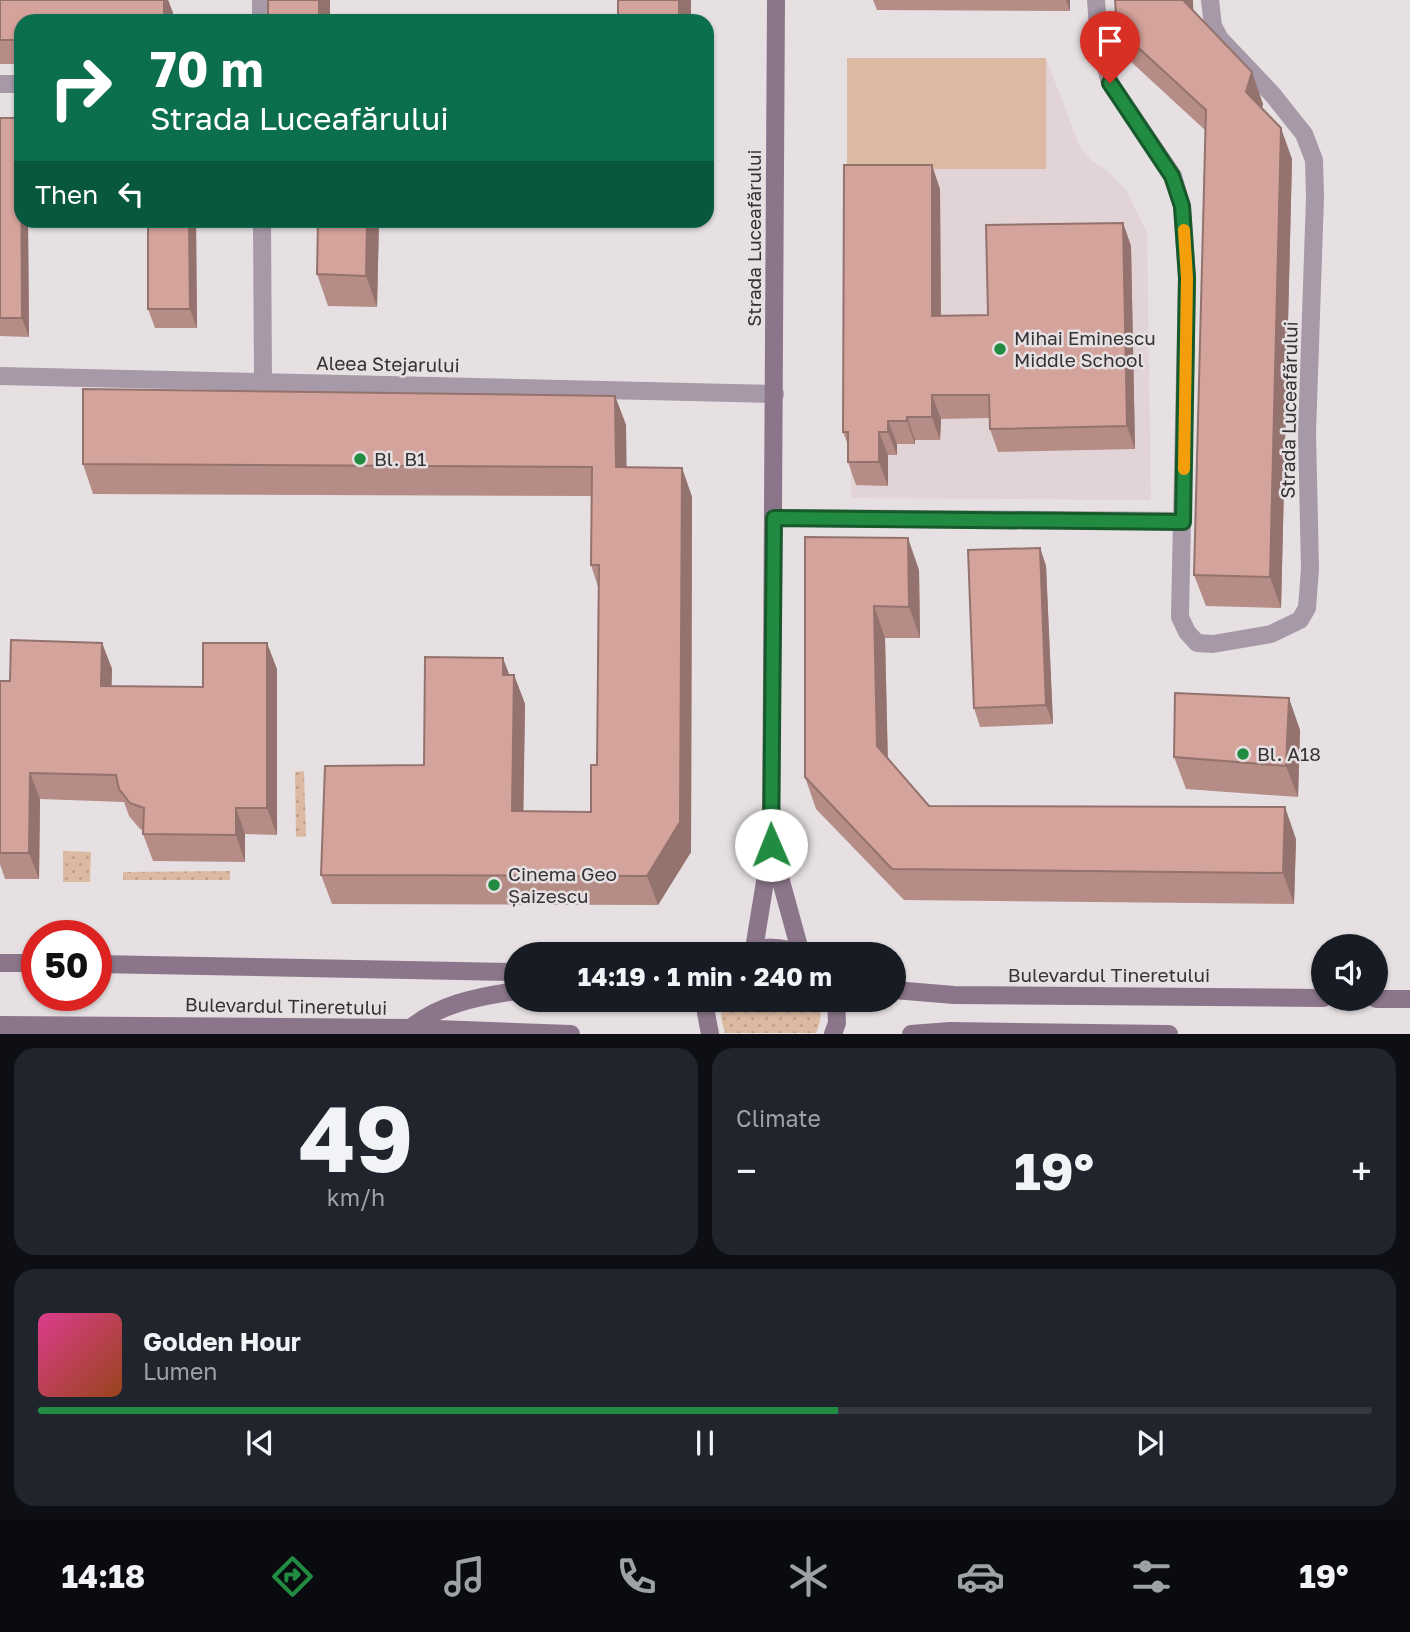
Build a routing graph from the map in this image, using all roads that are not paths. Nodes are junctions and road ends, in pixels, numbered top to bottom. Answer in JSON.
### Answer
{"nodes":[{"id":1,"x":776,"y":0,"type":"edge"},
{"id":2,"x":1096,"y":0,"type":"edge"},
{"id":3,"x":1210,"y":0,"type":"edge"},
{"id":4,"x":262,"y":228,"type":"edge"},
{"id":5,"x":0,"y":376,"type":"edge"},
{"id":6,"x":263,"y":382,"type":"junction"},
{"id":7,"x":775,"y":394,"type":"junction"},
{"id":8,"x":774,"y":518,"type":"junction"},
{"id":9,"x":1183,"y":522,"type":"junction"},
{"id":10,"x":771,"y":845,"type":"junction"},
{"id":11,"x":751,"y":942,"type":"edge"},
{"id":12,"x":798,"y":942,"type":"edge"},
{"id":13,"x":0,"y":963,"type":"edge"},
{"id":14,"x":21,"y":963,"type":"edge"},
{"id":15,"x":112,"y":964,"type":"edge"},
{"id":16,"x":504,"y":972,"type":"edge"},
{"id":17,"x":906,"y":991,"type":"edge"},
{"id":18,"x":504,"y":993,"type":"edge"},
{"id":19,"x":1311,"y":998,"type":"edge"},
{"id":20,"x":1388,"y":999,"type":"edge"},
{"id":21,"x":1410,"y":999,"type":"edge"},
{"id":22,"x":706,"y":1012,"type":"edge"},
{"id":23,"x":837,"y":1012,"type":"edge"},
{"id":24,"x":0,"y":1025,"type":"edge"},
{"id":25,"x":312,"y":1031,"type":"edge"},
{"id":26,"x":407,"y":1031,"type":"edge"},
{"id":27,"x":570,"y":1034,"type":"edge"},
{"id":28,"x":710,"y":1034,"type":"edge"},
{"id":29,"x":833,"y":1034,"type":"edge"},
{"id":30,"x":911,"y":1034,"type":"edge"},
{"id":31,"x":1169,"y":1034,"type":"edge"}],
"edges":[{"from":1,"to":7,"type":"main road","name":"Strada Luceafărului"},
{"from":2,"to":9,"type":"street","name":"Strada Luceafărului"},
{"from":3,"to":9,"type":"street","name":"Strada Luceafărului"},
{"from":4,"to":6,"type":"street"},
{"from":5,"to":6,"type":"street","name":"Aleea Stejarului"},
{"from":6,"to":7,"type":"street","name":"Aleea Stejarului"},
{"from":7,"to":8,"type":"main road","name":"Strada Luceafărului"},
{"from":8,"to":9,"type":"street"},
{"from":8,"to":10,"type":"main road","name":"Strada Luceafărului"},
{"from":10,"to":11,"type":"main road","name":"Strada Luceafărului"},
{"from":10,"to":12,"type":"main road","name":"Strada Luceafărului"},
{"from":13,"to":14,"type":"main road"},
{"from":15,"to":16,"type":"main road","name":"Bulevardul Tineretului"},
{"from":17,"to":19,"type":"main road","name":"Bulevardul Tineretului"},
{"from":18,"to":26,"type":"main road"},
{"from":20,"to":21,"type":"main road"},
{"from":22,"to":28,"type":"main road"},
{"from":23,"to":29,"type":"main road"},
{"from":24,"to":25,"type":"main road","name":"Bulevardul Tineretului"},
{"from":25,"to":26,"type":"main road","name":"Bulevardul Tineretului"},
{"from":26,"to":27,"type":"main road","name":"Bulevardul Tineretului"},
{"from":30,"to":31,"type":"main road"}]}
